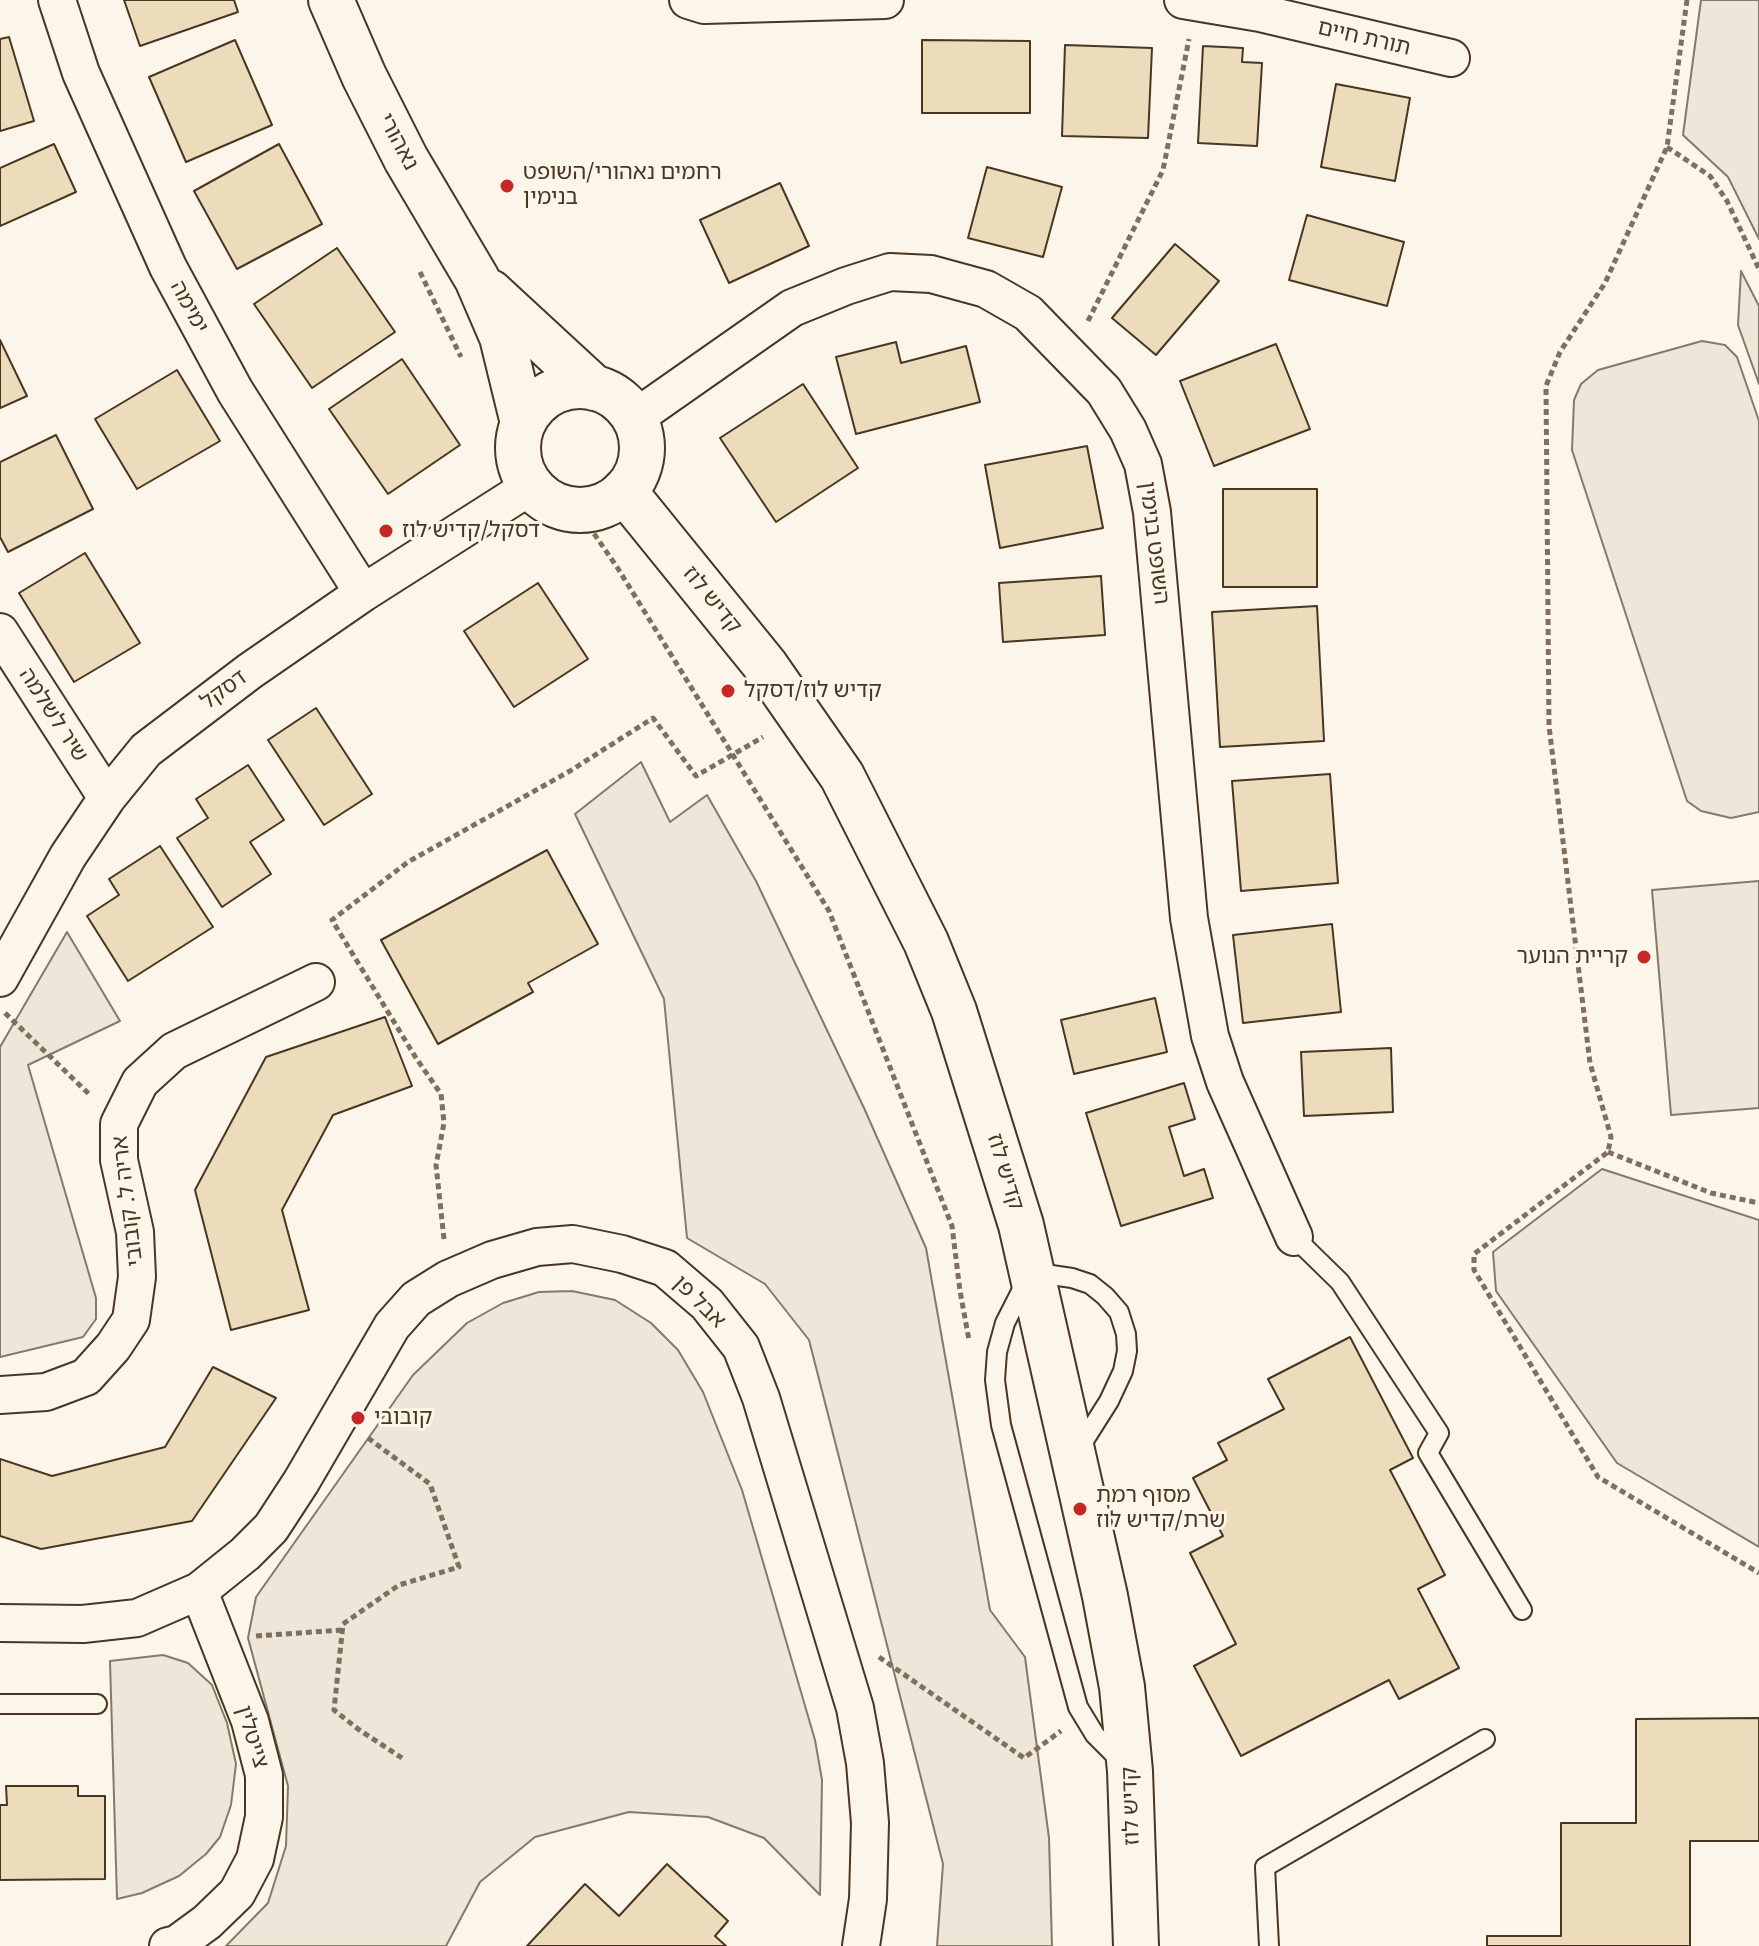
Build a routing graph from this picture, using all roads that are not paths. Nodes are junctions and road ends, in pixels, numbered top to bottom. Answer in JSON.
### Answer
{"nodes":[{"id":1,"x":57,"y":0,"type":"edge"},
{"id":2,"x":331,"y":0,"type":"edge"},
{"id":3,"x":688,"y":0,"type":"edge"},
{"id":4,"x":885,"y":0,"type":"edge"},
{"id":5,"x":1190,"y":1,"type":"edge"},
{"id":6,"x":1451,"y":58,"type":"dead end"},
{"id":7,"x":477,"y":279,"type":"junction"},
{"id":8,"x":594,"y":388,"type":"junction"},
{"id":9,"x":635,"y":418,"type":"junction"},
{"id":10,"x":523,"y":423,"type":"junction"},
{"id":11,"x":531,"y":486,"type":"junction"},
{"id":12,"x":624,"y":491,"type":"junction"},
{"id":13,"x":363,"y":593,"type":"junction"},
{"id":14,"x":0,"y":632,"type":"edge"},
{"id":15,"x":107,"y":798,"type":"junction"},
{"id":16,"x":0,"y":978,"type":"edge"},
{"id":17,"x":316,"y":982,"type":"dead end"},
{"id":18,"x":1294,"y":1237,"type":"joint"},
{"id":19,"x":1031,"y":1272,"type":"junction"},
{"id":20,"x":0,"y":1395,"type":"edge"},
{"id":21,"x":1074,"y":1456,"type":"junction"},
{"id":22,"x":199,"y":1591,"type":"junction"},
{"id":23,"x":1522,"y":1610,"type":"dead end"},
{"id":24,"x":0,"y":1623,"type":"edge"},
{"id":25,"x":0,"y":1704,"type":"edge"},
{"id":26,"x":97,"y":1704,"type":"dead end"},
{"id":27,"x":1485,"y":1739,"type":"dead end"},
{"id":28,"x":1130,"y":1771,"type":"junction"},
{"id":29,"x":168,"y":1946,"type":"edge"},
{"id":30,"x":861,"y":1946,"type":"edge"},
{"id":31,"x":1136,"y":1946,"type":"edge"},
{"id":32,"x":1269,"y":1946,"type":"edge"}],
"edges":[{"from":1,"to":13,"type":"street","name":"ימימה"},
{"from":2,"to":7,"type":"street","name":"נאהורי"},
{"from":3,"to":4,"type":"street"},
{"from":5,"to":6,"type":"street","name":"תורת חיים"},
{"from":7,"to":8,"type":"street"},
{"from":7,"to":10,"type":"street"},
{"from":8,"to":9,"type":"street"},
{"from":8,"to":10,"type":"street"},
{"from":9,"to":12,"type":"street"},
{"from":9,"to":18,"type":"street","name":"השופט בנימין"},
{"from":10,"to":11,"type":"street"},
{"from":11,"to":12,"type":"street"},
{"from":11,"to":13,"type":"street","name":"דסקל"},
{"from":12,"to":19,"type":"street","name":"קדיש לוז"},
{"from":13,"to":15,"type":"street","name":"דסקל"},
{"from":14,"to":15,"type":"street","name":"שיר לשלמה"},
{"from":15,"to":16,"type":"street","name":"דסקל"},
{"from":17,"to":20,"type":"street","name":"אריה ל. קובובי"},
{"from":18,"to":23,"type":"lane"},
{"from":19,"to":21,"type":"street","name":"קדיש לוז"},
{"from":19,"to":21,"type":"lane"},
{"from":19,"to":28,"type":"lane"},
{"from":21,"to":28,"type":"street","name":"קדיש לוז"},
{"from":22,"to":24,"type":"street"},
{"from":22,"to":29,"type":"street","name":"צייטלין"},
{"from":22,"to":30,"type":"street","name":"אבל פן"},
{"from":25,"to":26,"type":"lane"},
{"from":27,"to":32,"type":"lane"},
{"from":28,"to":31,"type":"street","name":"קדיש לוז"}]}
